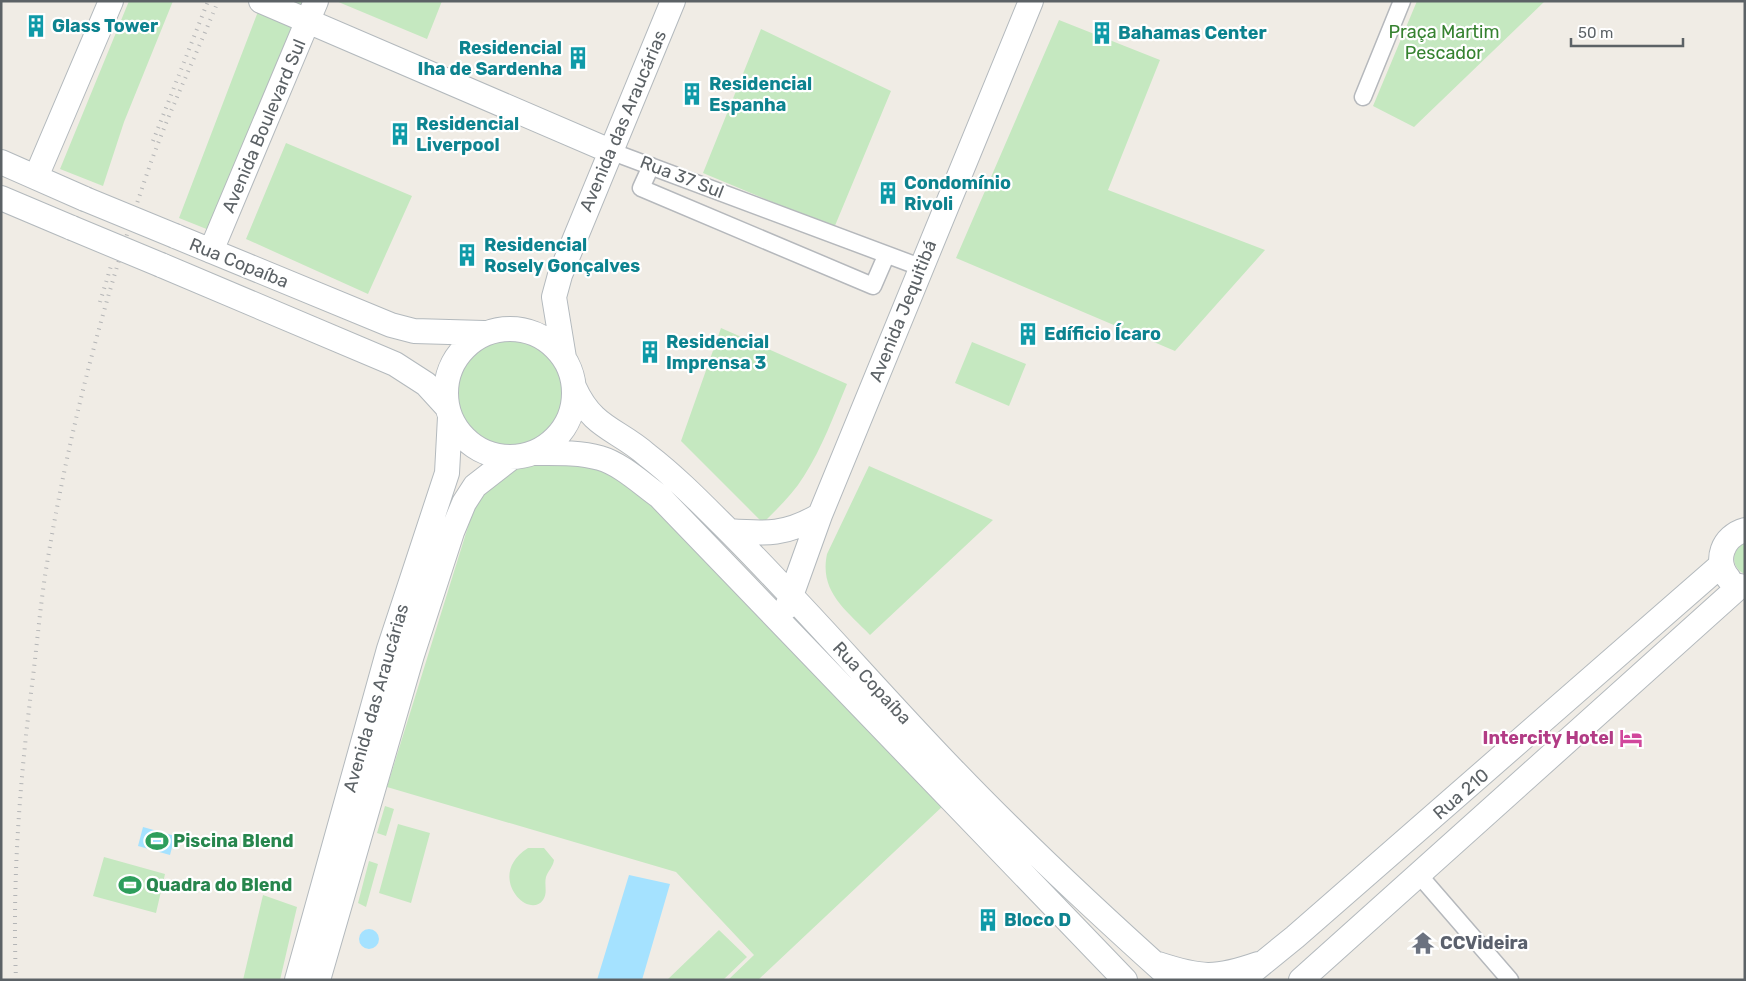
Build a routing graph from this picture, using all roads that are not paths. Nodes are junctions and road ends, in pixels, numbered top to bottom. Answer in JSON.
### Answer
{"nodes":[{"id":1,"x":111,"y":1,"type":"edge"},
{"id":2,"x":261,"y":1,"type":"edge"},
{"id":3,"x":673,"y":1,"type":"edge"},
{"id":4,"x":1031,"y":1,"type":"edge"},
{"id":5,"x":1402,"y":1,"type":"edge"},
{"id":6,"x":312,"y":11,"type":"edge"},
{"id":7,"x":1363,"y":97,"type":"dead end"},
{"id":8,"x":610,"y":150,"type":"junction"},
{"id":9,"x":1,"y":162,"type":"edge"},
{"id":10,"x":651,"y":166,"type":"junction"},
{"id":11,"x":36,"y":177,"type":"junction"},
{"id":12,"x":1,"y":198,"type":"edge"},
{"id":13,"x":211,"y":251,"type":"junction"},
{"id":14,"x":886,"y":256,"type":"junction"},
{"id":15,"x":920,"y":267,"type":"junction"},
{"id":16,"x":484,"y":333,"type":"junction"},
{"id":17,"x":564,"y":358,"type":"junction"},
{"id":18,"x":574,"y":387,"type":"junction"},
{"id":19,"x":448,"y":412,"type":"junction"},
{"id":20,"x":534,"y":453,"type":"junction"},
{"id":21,"x":511,"y":458,"type":"junction"},
{"id":22,"x":820,"y":515,"type":"junction"},
{"id":23,"x":729,"y":530,"type":"junction"},
{"id":24,"x":1745,"y":530,"type":"edge"},
{"id":25,"x":1721,"y":565,"type":"junction"},
{"id":26,"x":1742,"y":587,"type":"edge"},
{"id":27,"x":791,"y":595,"type":"junction"},
{"id":28,"x":782,"y":623,"type":"junction"},
{"id":29,"x":389,"y":649,"type":"junction"},
{"id":30,"x":412,"y":655,"type":"junction"},
{"id":31,"x":945,"y":778,"type":"junction"},
{"id":32,"x":992,"y":824,"type":"junction"},
{"id":33,"x":1420,"y":875,"type":"junction"},
{"id":34,"x":1269,"y":960,"type":"junction"},
{"id":35,"x":1155,"y":964,"type":"junction"},
{"id":36,"x":296,"y":980,"type":"edge"},
{"id":37,"x":318,"y":980,"type":"edge"},
{"id":38,"x":1125,"y":980,"type":"edge"},
{"id":39,"x":1173,"y":980,"type":"edge"},
{"id":40,"x":1242,"y":980,"type":"edge"},
{"id":41,"x":1301,"y":980,"type":"edge"},
{"id":42,"x":1510,"y":980,"type":"edge"}],
"edges":[{"from":1,"to":11,"type":"main road"},
{"from":2,"to":6,"type":"main road","name":"Rua 37 Sul"},
{"from":3,"to":8,"type":"main road","name":"Avenida das Araucárias"},
{"from":4,"to":15,"type":"main road","name":"Avenida Jequitibá"},
{"from":5,"to":7,"type":"street"},
{"from":6,"to":8,"type":"main road","name":"Rua 37 Sul"},
{"from":6,"to":13,"type":"main road","name":"Avenida Boulevard Sul"},
{"from":8,"to":10,"type":"street","name":"Rua 37 Sul"},
{"from":8,"to":17,"type":"main road","name":"Avenida das Araucárias"},
{"from":9,"to":11,"type":"main road","name":"Rua Copaíba"},
{"from":10,"to":14,"type":"street","name":"Rua 37 Sul"},
{"from":10,"to":14,"type":"street"},
{"from":11,"to":13,"type":"main road","name":"Rua Copaíba","bridge":true},
{"from":12,"to":19,"type":"main road","name":"Rua Copaíba","bridge":true},
{"from":13,"to":16,"type":"main road","name":"Rua Copaíba"},
{"from":14,"to":15,"type":"street","name":"Rua 37 Sul"},
{"from":15,"to":22,"type":"main road","name":"Avenida Jequitibá"},
{"from":16,"to":17,"type":"main road"},
{"from":16,"to":19,"type":"main road"},
{"from":17,"to":18,"type":"main road"},
{"from":18,"to":20,"type":"main road"},
{"from":18,"to":23,"type":"main road","name":"Rua Copaíba"},
{"from":19,"to":21,"type":"main road"},
{"from":19,"to":29,"type":"main road","name":"Avenida das Araucárias"},
{"from":20,"to":21,"type":"main road"},
{"from":20,"to":28,"type":"main road","name":"Rua Copaíba"},
{"from":21,"to":30,"type":"main road","name":"Avenida das Araucárias"},
{"from":22,"to":23,"type":"main road"},
{"from":22,"to":27,"type":"main road","name":"Avenida Jequitibá"},
{"from":23,"to":27,"type":"main road","name":"Rua Copaíba"},
{"from":24,"to":25,"type":"main road"},
{"from":25,"to":26,"type":"main road"},
{"from":25,"to":34,"type":"main road","name":"Rua 210"},
{"from":26,"to":33,"type":"main road","name":"Rua 210"},
{"from":27,"to":28,"type":"main road","name":"Avenida Jequitibá"},
{"from":27,"to":31,"type":"main road","name":"Rua Copaíba"},
{"from":28,"to":31,"type":"main road","name":"Rua Copaíba"},
{"from":29,"to":30,"type":"main road"},
{"from":29,"to":36,"type":"main road","name":"Avenida das Araucárias"},
{"from":30,"to":37,"type":"main road","name":"Avenida das Araucárias"},
{"from":31,"to":32,"type":"main road","name":"Rua Copaíba"},
{"from":32,"to":35,"type":"main road","name":"Rua Copaíba"},
{"from":32,"to":38,"type":"main road","name":"Rua Copaíba"},
{"from":33,"to":41,"type":"main road","name":"Rua 210"},
{"from":33,"to":42,"type":"street"},
{"from":34,"to":35,"type":"main road"},
{"from":34,"to":40,"type":"main road","name":"Rua 210"},
{"from":35,"to":39,"type":"main road","name":"Rua Copaíba"}]}
